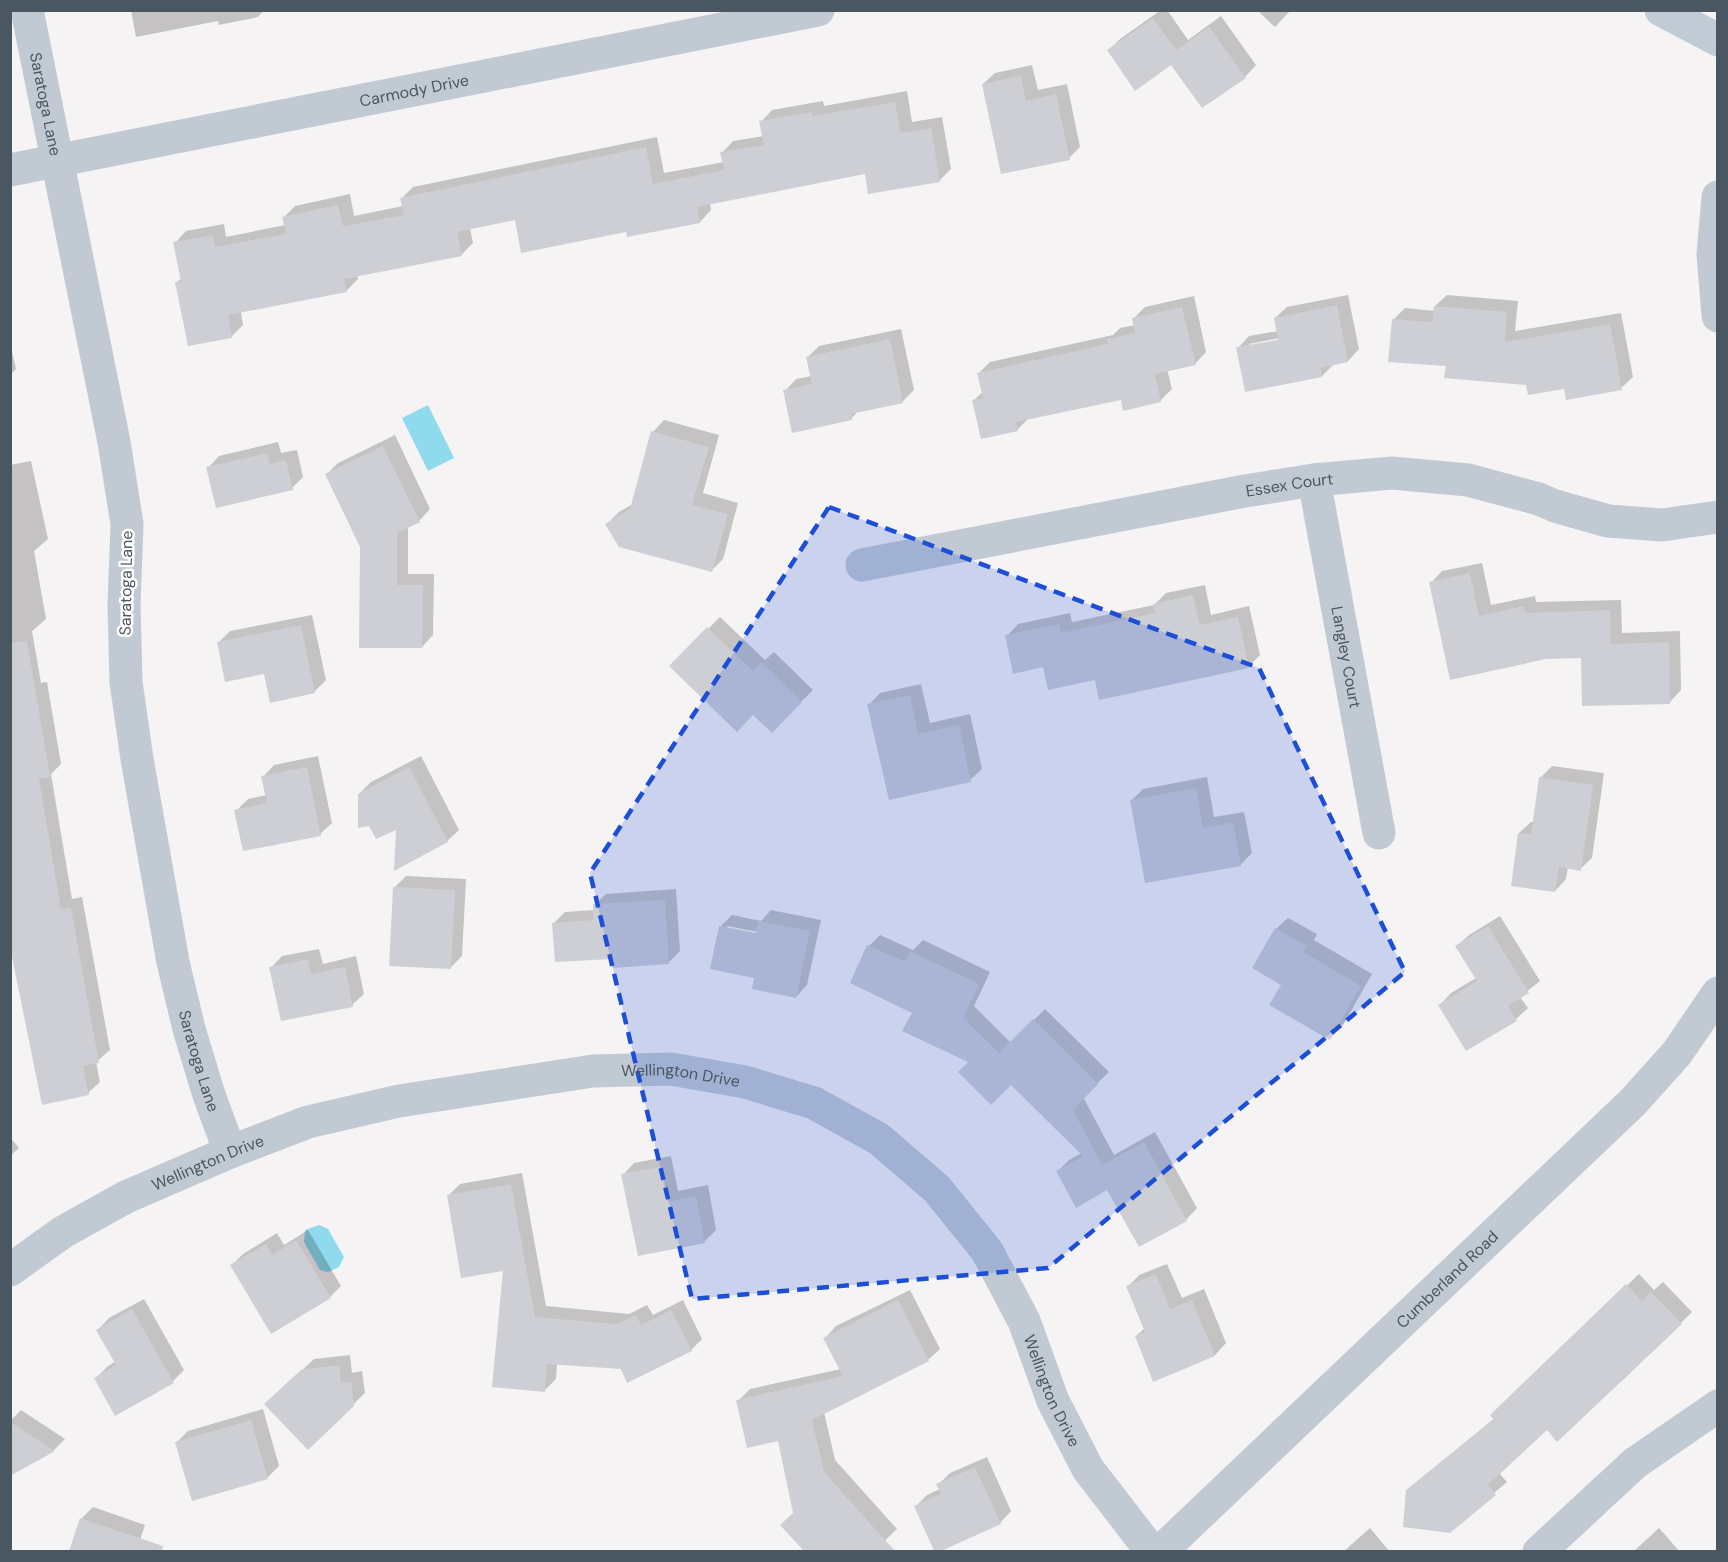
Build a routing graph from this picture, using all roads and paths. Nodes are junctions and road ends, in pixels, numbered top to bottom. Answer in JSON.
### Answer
{"nodes":[{"id":1,"x":27,"y":10,"type":"edge"},
{"id":2,"x":818,"y":10,"type":"edge"},
{"id":3,"x":1661,"y":10,"type":"edge"},
{"id":4,"x":1718,"y":40,"type":"edge"},
{"id":5,"x":56,"y":162,"type":"junction"},
{"id":6,"x":10,"y":170,"type":"edge"},
{"id":7,"x":1718,"y":197,"type":"edge"},
{"id":8,"x":1718,"y":316,"type":"edge"},
{"id":9,"x":1314,"y":480,"type":"junction"},
{"id":10,"x":1718,"y":517,"type":"edge"},
{"id":11,"x":862,"y":565,"type":"dead end"},
{"id":12,"x":1379,"y":833,"type":"dead end"},
{"id":13,"x":1718,"y":993,"type":"edge"},
{"id":14,"x":230,"y":1152,"type":"junction"},
{"id":15,"x":10,"y":1270,"type":"edge"},
{"id":16,"x":1718,"y":1406,"type":"edge"},
{"id":17,"x":1152,"y":1551,"type":"edge"},
{"id":18,"x":1160,"y":1551,"type":"edge"},
{"id":19,"x":1539,"y":1551,"type":"edge"}],
"edges":[{"from":1,"to":5,"type":"street","name":"Saratoga Lane"},
{"from":2,"to":5,"type":"street","name":"Carmody Drive"},
{"from":3,"to":4,"type":"street"},
{"from":5,"to":6,"type":"street","name":"Carmody Drive"},
{"from":5,"to":14,"type":"street","name":"Saratoga Lane"},
{"from":7,"to":8,"type":"street"},
{"from":9,"to":10,"type":"street","name":"Essex Court"},
{"from":9,"to":11,"type":"street","name":"Essex Court"},
{"from":9,"to":12,"type":"street","name":"Langley Court"},
{"from":13,"to":18,"type":"street","name":"Cumberland Road"},
{"from":14,"to":15,"type":"street","name":"Wellington Drive"},
{"from":14,"to":17,"type":"street","name":"Wellington Drive"},
{"from":16,"to":19,"type":"street"}]}
